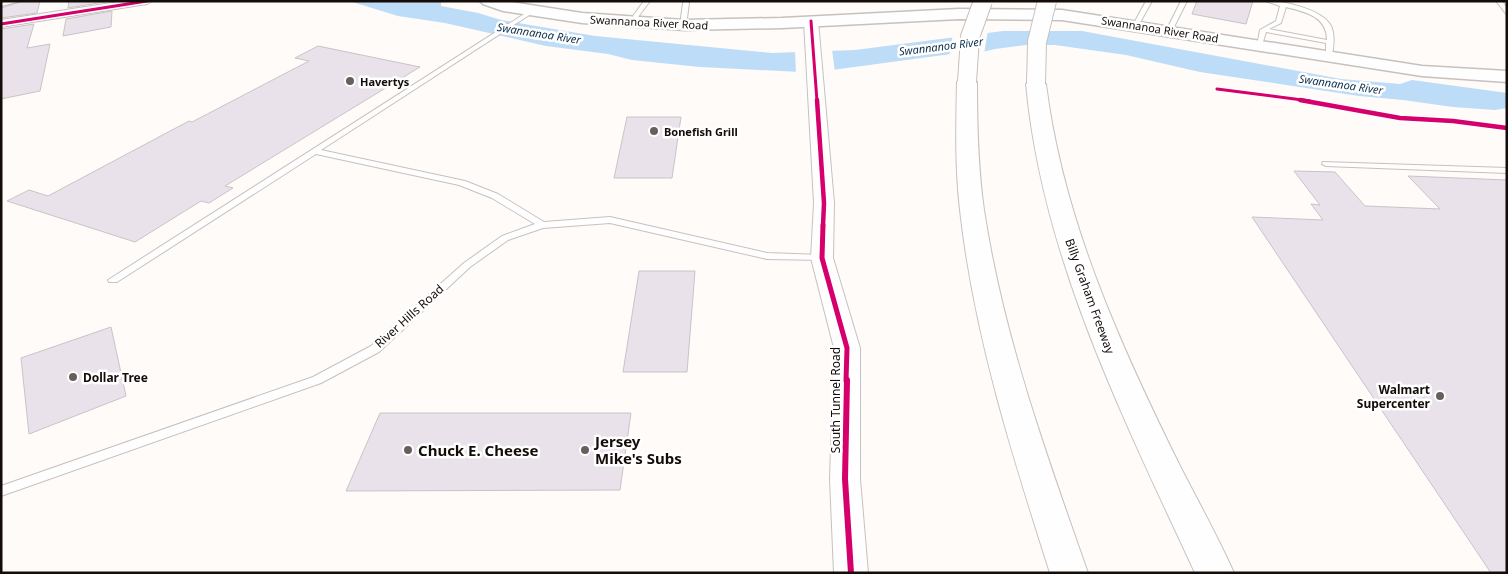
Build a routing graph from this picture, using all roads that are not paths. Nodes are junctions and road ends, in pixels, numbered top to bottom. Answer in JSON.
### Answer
{"nodes":[{"id":1,"x":18,"y":1,"type":"edge"},
{"id":2,"x":147,"y":1,"type":"edge"},
{"id":3,"x":488,"y":1,"type":"edge"},
{"id":4,"x":514,"y":1,"type":"edge"},
{"id":5,"x":646,"y":1,"type":"edge"},
{"id":6,"x":808,"y":1,"type":"edge"},
{"id":7,"x":983,"y":1,"type":"edge"},
{"id":8,"x":1047,"y":1,"type":"edge"},
{"id":9,"x":1149,"y":1,"type":"edge"},
{"id":10,"x":1184,"y":1,"type":"edge"},
{"id":11,"x":1269,"y":1,"type":"edge"},
{"id":12,"x":1500,"y":1,"type":"edge"},
{"id":13,"x":1,"y":4,"type":"edge"},
{"id":14,"x":1507,"y":4,"type":"edge"},
{"id":15,"x":1283,"y":5,"type":"junction"},
{"id":16,"x":1507,"y":13,"type":"edge"},
{"id":17,"x":526,"y":14,"type":"junction"},
{"id":18,"x":636,"y":16,"type":"junction"},
{"id":19,"x":1,"y":24,"type":"edge"},
{"id":20,"x":1136,"y":25,"type":"junction"},
{"id":21,"x":812,"y":29,"type":"junction"},
{"id":22,"x":1169,"y":31,"type":"junction"},
{"id":23,"x":1261,"y":38,"type":"junction"},
{"id":24,"x":1329,"y":49,"type":"junction"},
{"id":25,"x":1507,"y":77,"type":"edge"},
{"id":26,"x":315,"y":151,"type":"junction"},
{"id":27,"x":1326,"y":164,"type":"dead end"},
{"id":28,"x":1507,"y":171,"type":"edge"},
{"id":29,"x":542,"y":225,"type":"junction"},
{"id":30,"x":822,"y":258,"type":"junction"},
{"id":31,"x":114,"y":280,"type":"dead end"},
{"id":32,"x":1,"y":491,"type":"edge"},
{"id":33,"x":850,"y":573,"type":"edge"},
{"id":34,"x":1069,"y":573,"type":"edge"},
{"id":35,"x":1215,"y":573,"type":"edge"}],
"edges":[{"from":1,"to":13,"type":"lane"},
{"from":2,"to":19,"type":"street"},
{"from":3,"to":17,"type":"main road","name":"Swannanoa River Road"},
{"from":4,"to":18,"type":"main road","name":"Swannanoa River Road"},
{"from":5,"to":18,"type":"lane"},
{"from":6,"to":21,"type":"main road","name":"South Tunnel Road"},
{"from":7,"to":34,"type":"highway","bridge":true},
{"from":8,"to":35,"type":"highway","name":"Billy Graham Freeway","bridge":true},
{"from":9,"to":20,"type":"lane"},
{"from":10,"to":22,"type":"lane"},
{"from":11,"to":15,"type":"lane"},
{"from":12,"to":14,"type":"lane"},
{"from":12,"to":16,"type":"lane"},
{"from":15,"to":23,"type":"lane"},
{"from":15,"to":24,"type":"lane"},
{"from":17,"to":21,"type":"main road","name":"Swannanoa River Road"},
{"from":17,"to":26,"type":"lane"},
{"from":18,"to":21,"type":"main road","name":"Swannanoa River Road"},
{"from":20,"to":21,"type":"main road","name":"Swannanoa River Road"},
{"from":20,"to":22,"type":"main road","name":"Swannanoa River Road"},
{"from":21,"to":30,"type":"street","name":"South Tunnel Road"},
{"from":22,"to":23,"type":"main road","name":"Swannanoa River Road"},
{"from":23,"to":24,"type":"main road","name":"Swannanoa River Road"},
{"from":24,"to":25,"type":"main road","name":"Swannanoa River Road"},
{"from":26,"to":29,"type":"lane"},
{"from":26,"to":31,"type":"lane"},
{"from":27,"to":28,"type":"lane"},
{"from":29,"to":30,"type":"lane","name":"River Hills Road"},
{"from":29,"to":32,"type":"lane","name":"River Hills Road"},
{"from":30,"to":33,"type":"street","name":"South Tunnel Road"}]}
